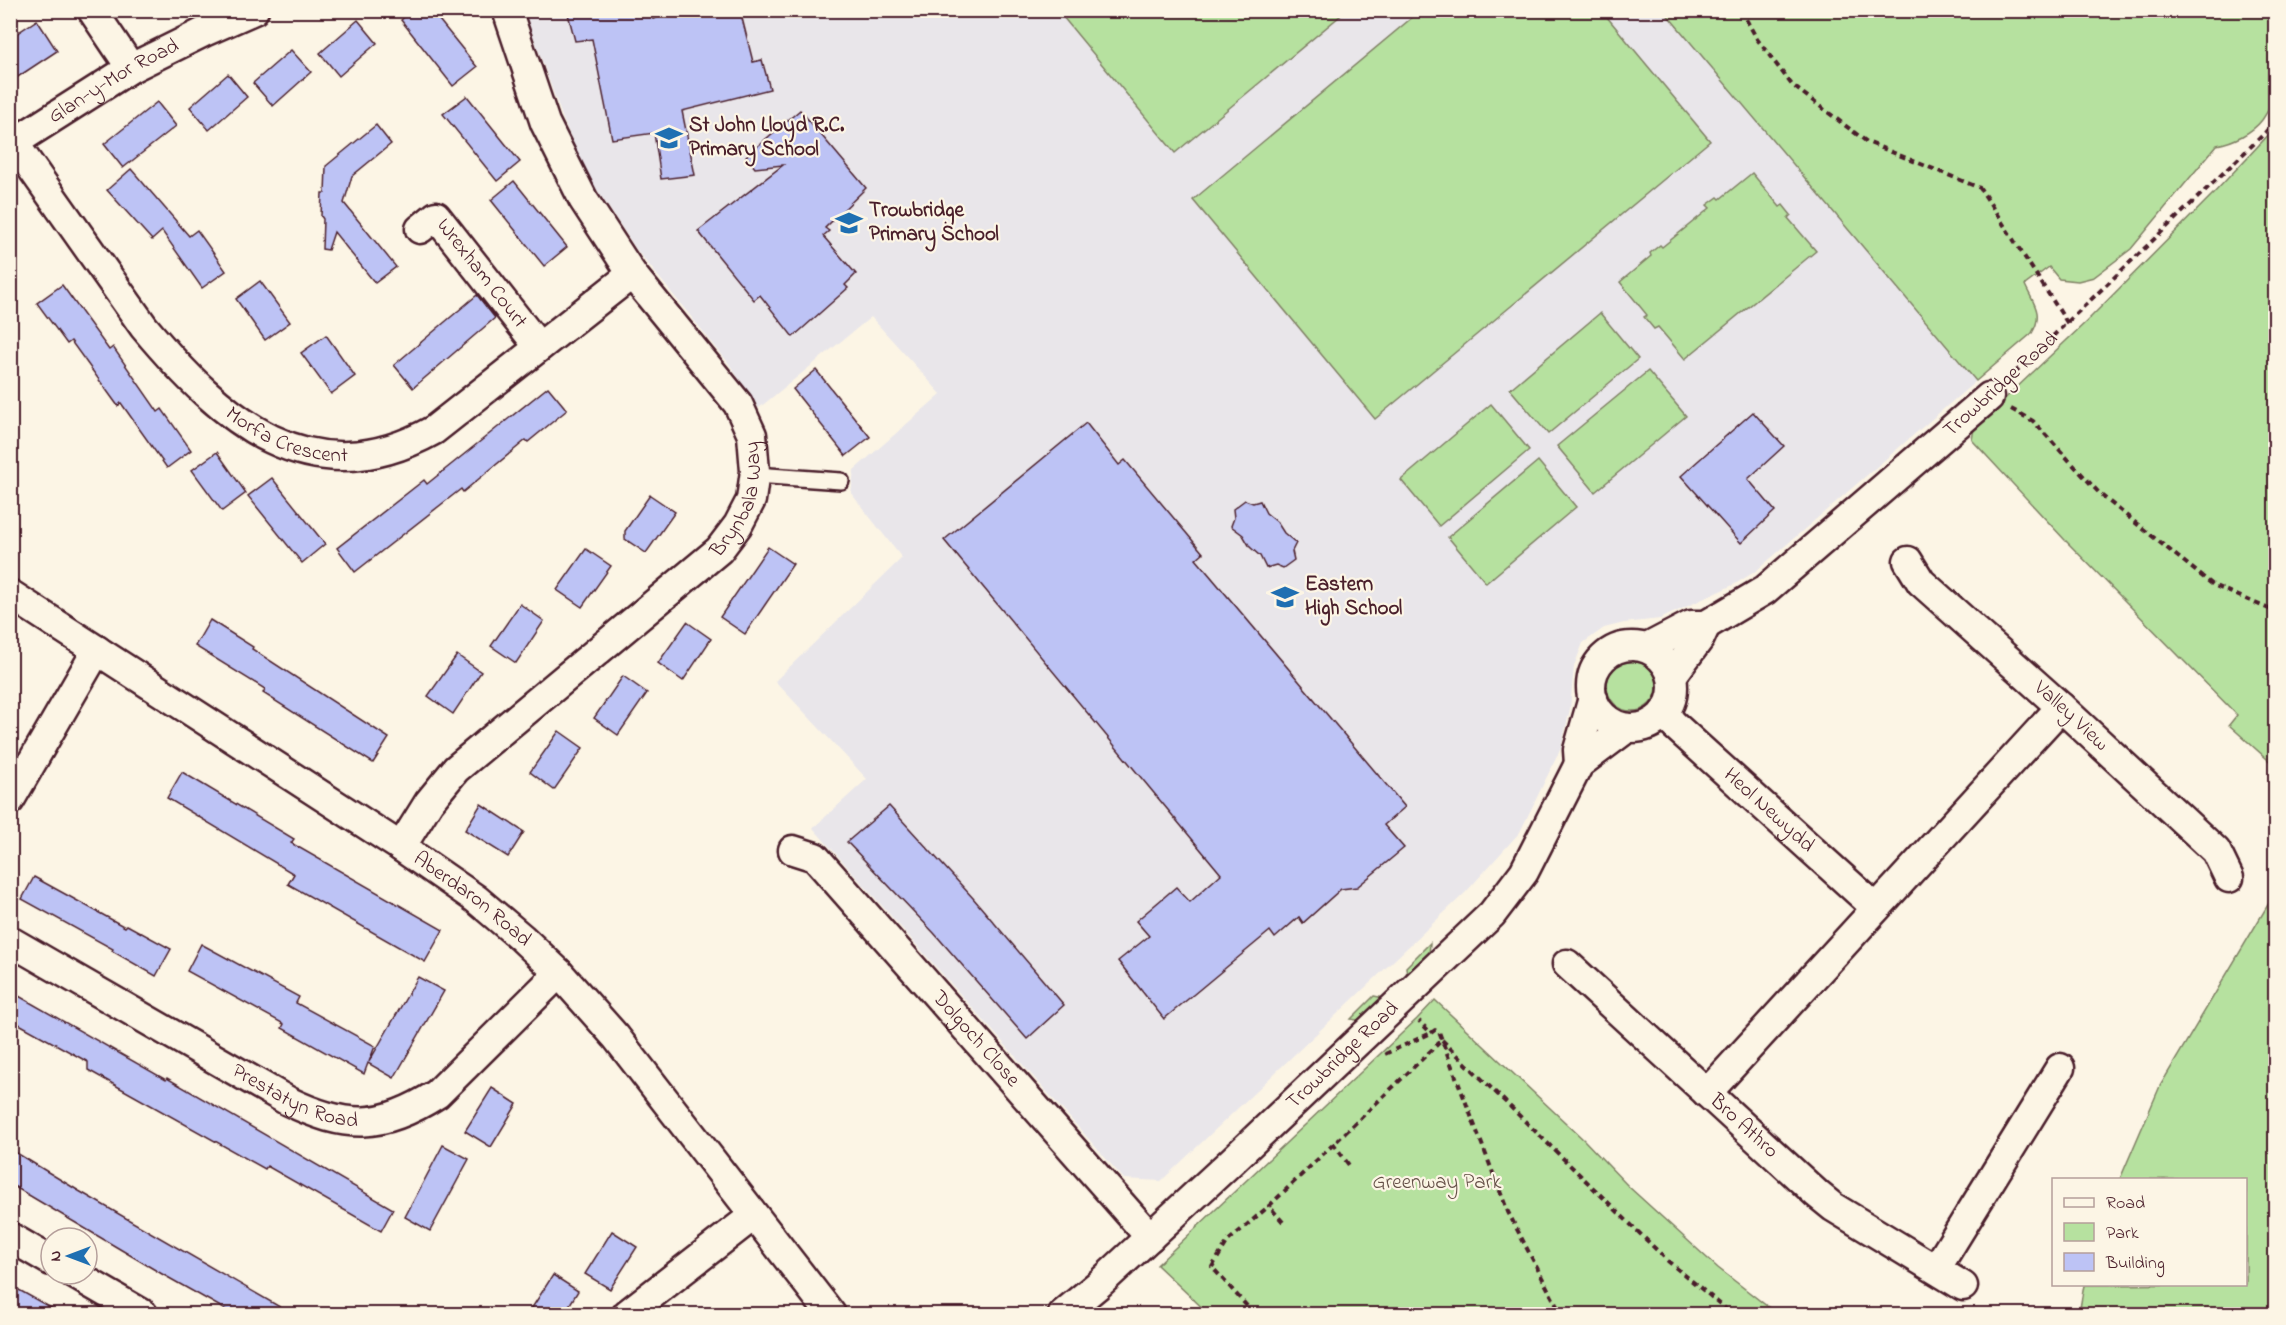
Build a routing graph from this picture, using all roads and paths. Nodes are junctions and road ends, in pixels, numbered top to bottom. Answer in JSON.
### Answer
{"nodes":[{"id":1,"x":92,"y":10,"type":"edge"},
{"id":2,"x":254,"y":10,"type":"edge"},
{"id":3,"x":507,"y":10,"type":"edge"},
{"id":4,"x":1741,"y":10,"type":"edge"},
{"id":5,"x":131,"y":68,"type":"junction"},
{"id":6,"x":2276,"y":119,"type":"edge"},
{"id":7,"x":12,"y":144,"type":"edge"},
{"id":8,"x":420,"y":229,"type":"dead end"},
{"id":9,"x":632,"y":274,"type":"junction"},
{"id":10,"x":2068,"y":324,"type":"junction"},
{"id":11,"x":539,"y":347,"type":"junction"},
{"id":12,"x":1989,"y":397,"type":"junction"},
{"id":13,"x":755,"y":475,"type":"junction"},
{"id":14,"x":841,"y":481,"type":"dead end"},
{"id":15,"x":1908,"y":561,"type":"dead end"},
{"id":16,"x":10,"y":594,"type":"edge"},
{"id":17,"x":2276,"y":612,"type":"edge"},
{"id":18,"x":1706,"y":625,"type":"junction"},
{"id":19,"x":1647,"y":648,"type":"junction"},
{"id":20,"x":97,"y":650,"type":"junction"},
{"id":21,"x":1672,"y":676,"type":"junction"},
{"id":22,"x":1593,"y":698,"type":"junction"},
{"id":23,"x":2061,"y":707,"type":"junction"},
{"id":24,"x":1664,"y":712,"type":"junction"},
{"id":25,"x":1627,"y":728,"type":"junction"},
{"id":26,"x":1579,"y":764,"type":"junction"},
{"id":27,"x":10,"y":800,"type":"edge"},
{"id":28,"x":401,"y":846,"type":"junction"},
{"id":29,"x":794,"y":850,"type":"dead end"},
{"id":30,"x":2229,"y":878,"type":"dead end"},
{"id":31,"x":1876,"y":908,"type":"junction"},
{"id":32,"x":10,"y":940,"type":"edge"},
{"id":33,"x":1567,"y":964,"type":"dead end"},
{"id":34,"x":559,"y":973,"type":"junction"},
{"id":35,"x":1417,"y":1019,"type":"dead end"},
{"id":36,"x":1431,"y":1033,"type":"junction"},
{"id":37,"x":1442,"y":1040,"type":"junction"},
{"id":38,"x":1379,"y":1058,"type":"dead end"},
{"id":39,"x":2060,"y":1068,"type":"dead end"},
{"id":40,"x":1707,"y":1093,"type":"junction"},
{"id":41,"x":1333,"y":1143,"type":"junction"},
{"id":42,"x":1351,"y":1168,"type":"dead end"},
{"id":43,"x":1269,"y":1206,"type":"junction"},
{"id":44,"x":753,"y":1216,"type":"junction"},
{"id":45,"x":1283,"y":1222,"type":"dead end"},
{"id":46,"x":10,"y":1237,"type":"edge"},
{"id":47,"x":1150,"y":1237,"type":"junction"},
{"id":48,"x":39,"y":1254,"type":"edge"},
{"id":49,"x":1936,"y":1269,"type":"junction"},
{"id":50,"x":95,"y":1286,"type":"edge"},
{"id":51,"x":1963,"y":1286,"type":"dead end"},
{"id":52,"x":143,"y":1314,"type":"edge"},
{"id":53,"x":627,"y":1314,"type":"edge"},
{"id":54,"x":831,"y":1314,"type":"edge"},
{"id":55,"x":1063,"y":1314,"type":"edge"},
{"id":56,"x":1254,"y":1314,"type":"edge"},
{"id":57,"x":1561,"y":1314,"type":"edge"},
{"id":58,"x":1732,"y":1314,"type":"edge"}],
"edges":[{"from":1,"to":5,"type":"street"},
{"from":2,"to":5,"type":"street","name":"Glan-y-Mor Road"},
{"from":3,"to":9,"type":"street","name":"Brynbala Way"},
{"from":4,"to":10,"type":"path"},
{"from":5,"to":7,"type":"street","name":"Glan-y-Mor Road"},
{"from":6,"to":10,"type":"path","name":"Trowbridge Road"},
{"from":7,"to":11,"type":"street","name":"Morfa Crescent"},
{"from":8,"to":11,"type":"street","name":"Wrexham Court"},
{"from":9,"to":11,"type":"street","name":"Morfa Crescent"},
{"from":9,"to":13,"type":"street","name":"Brynbala Way"},
{"from":10,"to":12,"type":"path","name":"Trowbridge Road"},
{"from":12,"to":17,"type":"path"},
{"from":12,"to":18,"type":"street","name":"Trowbridge Road"},
{"from":13,"to":14,"type":"lane"},
{"from":13,"to":28,"type":"street","name":"Brynbala Way"},
{"from":15,"to":23,"type":"street","name":"Valley View"},
{"from":16,"to":20,"type":"street","name":"Aberdaron Road"},
{"from":18,"to":19,"type":"street","name":"Trowbridge Road"},
{"from":18,"to":21,"type":"street","name":"Trowbridge Road"},
{"from":19,"to":21,"type":"street"},
{"from":19,"to":22,"type":"street","name":"Trowbridge Road"},
{"from":20,"to":27,"type":"street"},
{"from":20,"to":28,"type":"street","name":"Aberdaron Road"},
{"from":21,"to":24,"type":"street","name":"Trowbridge Road"},
{"from":22,"to":25,"type":"street"},
{"from":22,"to":26,"type":"street","name":"Trowbridge Road"},
{"from":23,"to":30,"type":"street","name":"Valley View"},
{"from":23,"to":31,"type":"street"},
{"from":24,"to":25,"type":"street","name":"Trowbridge Road"},
{"from":24,"to":31,"type":"street","name":"Heol Newydd"},
{"from":25,"to":26,"type":"street","name":"Trowbridge Road"},
{"from":26,"to":47,"type":"street","name":"Trowbridge Road"},
{"from":28,"to":34,"type":"street","name":"Aberdaron Road"},
{"from":29,"to":47,"type":"street","name":"Dolgoch Close"},
{"from":31,"to":40,"type":"street"},
{"from":32,"to":34,"type":"street","name":"Prestatyn Road"},
{"from":33,"to":40,"type":"street","name":"Bro Athro"},
{"from":34,"to":44,"type":"street","name":"Aberdaron Road"},
{"from":35,"to":36,"type":"path"},
{"from":36,"to":37,"type":"path"},
{"from":36,"to":38,"type":"path"},
{"from":37,"to":41,"type":"path"},
{"from":37,"to":57,"type":"path"},
{"from":37,"to":58,"type":"path"},
{"from":39,"to":49,"type":"street"},
{"from":40,"to":49,"type":"street","name":"Bro Athro"},
{"from":41,"to":42,"type":"path"},
{"from":41,"to":43,"type":"path"},
{"from":43,"to":45,"type":"path"},
{"from":43,"to":56,"type":"path"},
{"from":44,"to":53,"type":"street"},
{"from":44,"to":54,"type":"street","name":"Aberdaron Road"},
{"from":46,"to":48,"type":"street"},
{"from":47,"to":55,"type":"street","name":"Trowbridge Road"},
{"from":49,"to":51,"type":"street","name":"Bro Athro"},
{"from":50,"to":52,"type":"street"}]}
